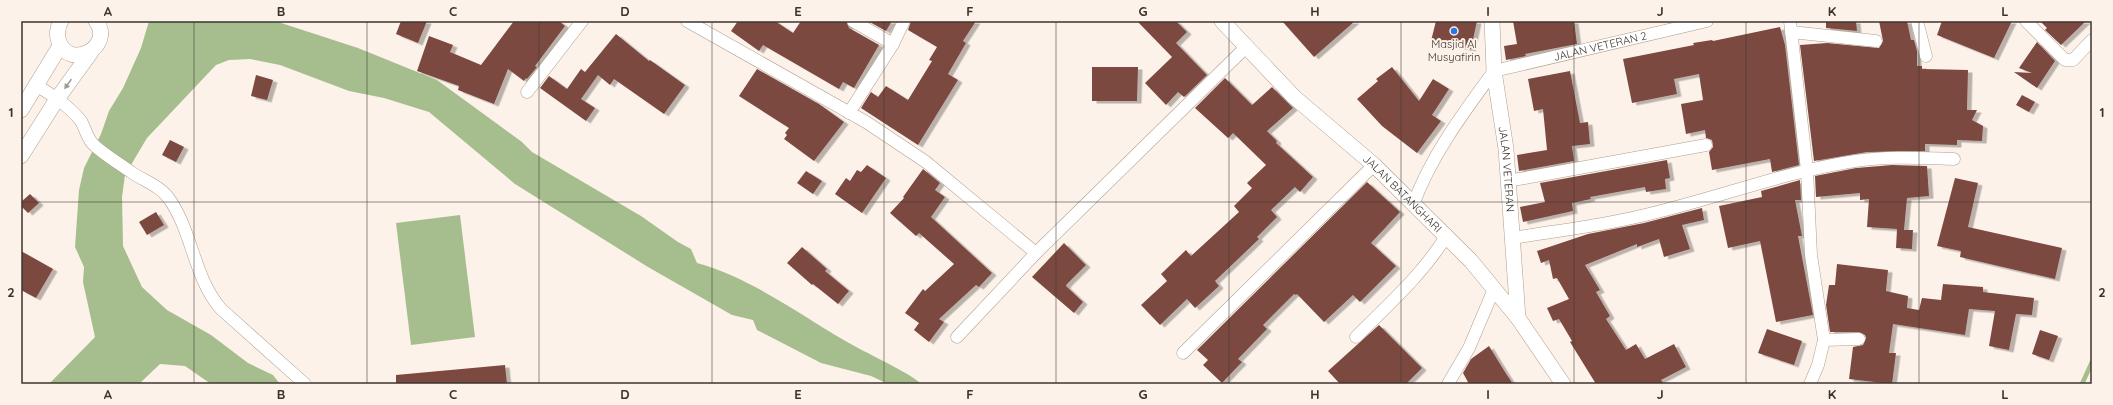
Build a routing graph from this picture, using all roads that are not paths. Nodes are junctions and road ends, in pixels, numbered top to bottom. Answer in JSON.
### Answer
{"nodes":[{"id":1,"x":61,"y":21,"type":"edge"},
{"id":2,"x":582,"y":21,"type":"edge"},
{"id":3,"x":687,"y":21,"type":"edge"},
{"id":4,"x":853,"y":21,"type":"edge"},
{"id":5,"x":904,"y":21,"type":"edge"},
{"id":6,"x":1222,"y":21,"type":"edge"},
{"id":7,"x":1492,"y":21,"type":"edge"},
{"id":8,"x":1707,"y":21,"type":"edge"},
{"id":9,"x":1917,"y":21,"type":"edge"},
{"id":10,"x":2026,"y":21,"type":"edge"},
{"id":11,"x":98,"y":22,"type":"edge"},
{"id":12,"x":1791,"y":26,"type":"edge"},
{"id":13,"x":2092,"y":40,"type":"edge"},
{"id":14,"x":1876,"y":41,"type":"dead end"},
{"id":15,"x":893,"y":44,"type":"junction"},
{"id":16,"x":60,"y":46,"type":"junction"},
{"id":17,"x":1246,"y":47,"type":"junction"},
{"id":18,"x":91,"y":52,"type":"junction"},
{"id":19,"x":1926,"y":56,"type":"dead end"},
{"id":20,"x":1494,"y":71,"type":"junction"},
{"id":21,"x":36,"y":85,"type":"junction"},
{"id":22,"x":527,"y":92,"type":"dead end"},
{"id":23,"x":57,"y":99,"type":"junction"},
{"id":24,"x":21,"y":110,"type":"edge"},
{"id":25,"x":849,"y":113,"type":"junction"},
{"id":26,"x":1706,"y":146,"type":"dead end"},
{"id":27,"x":21,"y":156,"type":"edge"},
{"id":28,"x":1954,"y":160,"type":"dead end"},
{"id":29,"x":1374,"y":165,"type":"junction"},
{"id":30,"x":1807,"y":170,"type":"junction"},
{"id":31,"x":1508,"y":181,"type":"junction"},
{"id":32,"x":1413,"y":205,"type":"junction"},
{"id":33,"x":1447,"y":235,"type":"junction"},
{"id":34,"x":1512,"y":238,"type":"junction"},
{"id":35,"x":1036,"y":253,"type":"junction"},
{"id":36,"x":1494,"y":289,"type":"junction"},
{"id":37,"x":1518,"y":318,"type":"junction"},
{"id":38,"x":957,"y":337,"type":"dead end"},
{"id":39,"x":1356,"y":337,"type":"dead end"},
{"id":40,"x":1859,"y":339,"type":"dead end"},
{"id":41,"x":1824,"y":340,"type":"junction"},
{"id":42,"x":1183,"y":352,"type":"dead end"},
{"id":43,"x":1452,"y":382,"type":"edge"},
{"id":44,"x":305,"y":384,"type":"edge"},
{"id":45,"x":1563,"y":384,"type":"edge"},
{"id":46,"x":1810,"y":384,"type":"edge"}],
"edges":[{"from":1,"to":16,"type":"street"},
{"from":2,"to":22,"type":"street"},
{"from":3,"to":25,"type":"street"},
{"from":4,"to":15,"type":"street"},
{"from":5,"to":15,"type":"street"},
{"from":6,"to":17,"type":"street","name":"JALAN BATANGHARI"},
{"from":7,"to":20,"type":"street","name":"JALAN VETERAN"},
{"from":8,"to":20,"type":"street","name":"JALAN VETERAN 2"},
{"from":9,"to":19,"type":"street"},
{"from":10,"to":13,"type":"street"},
{"from":11,"to":18,"type":"street"},
{"from":12,"to":14,"type":"street"},
{"from":12,"to":30,"type":"street"},
{"from":15,"to":25,"type":"street"},
{"from":16,"to":18,"type":"street"},
{"from":16,"to":21,"type":"street"},
{"from":17,"to":29,"type":"street","name":"JALAN BATANGHARI"},
{"from":17,"to":35,"type":"street"},
{"from":18,"to":23,"type":"street","one_way":true},
{"from":20,"to":31,"type":"street","name":"JALAN VETERAN"},
{"from":20,"to":32,"type":"street"},
{"from":21,"to":23,"type":"street"},
{"from":21,"to":24,"type":"street"},
{"from":23,"to":27,"type":"street"},
{"from":23,"to":44,"type":"street"},
{"from":25,"to":35,"type":"street"},
{"from":26,"to":31,"type":"street"},
{"from":28,"to":30,"type":"street"},
{"from":29,"to":32,"type":"street","name":"JALAN BATANGHARI"},
{"from":29,"to":42,"type":"street"},
{"from":30,"to":34,"type":"street"},
{"from":30,"to":41,"type":"street"},
{"from":31,"to":34,"type":"street","name":"JALAN VETERAN"},
{"from":32,"to":33,"type":"street","name":"JALAN BATANGHARI"},
{"from":33,"to":36,"type":"street","name":"JALAN BATANGHARI"},
{"from":33,"to":39,"type":"street"},
{"from":34,"to":37,"type":"street","name":"JALAN VETERAN"},
{"from":35,"to":38,"type":"street"},
{"from":36,"to":37,"type":"street","name":"JALAN BATANGHARI"},
{"from":36,"to":43,"type":"street"},
{"from":37,"to":45,"type":"street","name":"JALAN BATANGHARI"},
{"from":40,"to":41,"type":"street"},
{"from":41,"to":46,"type":"street"}]}
